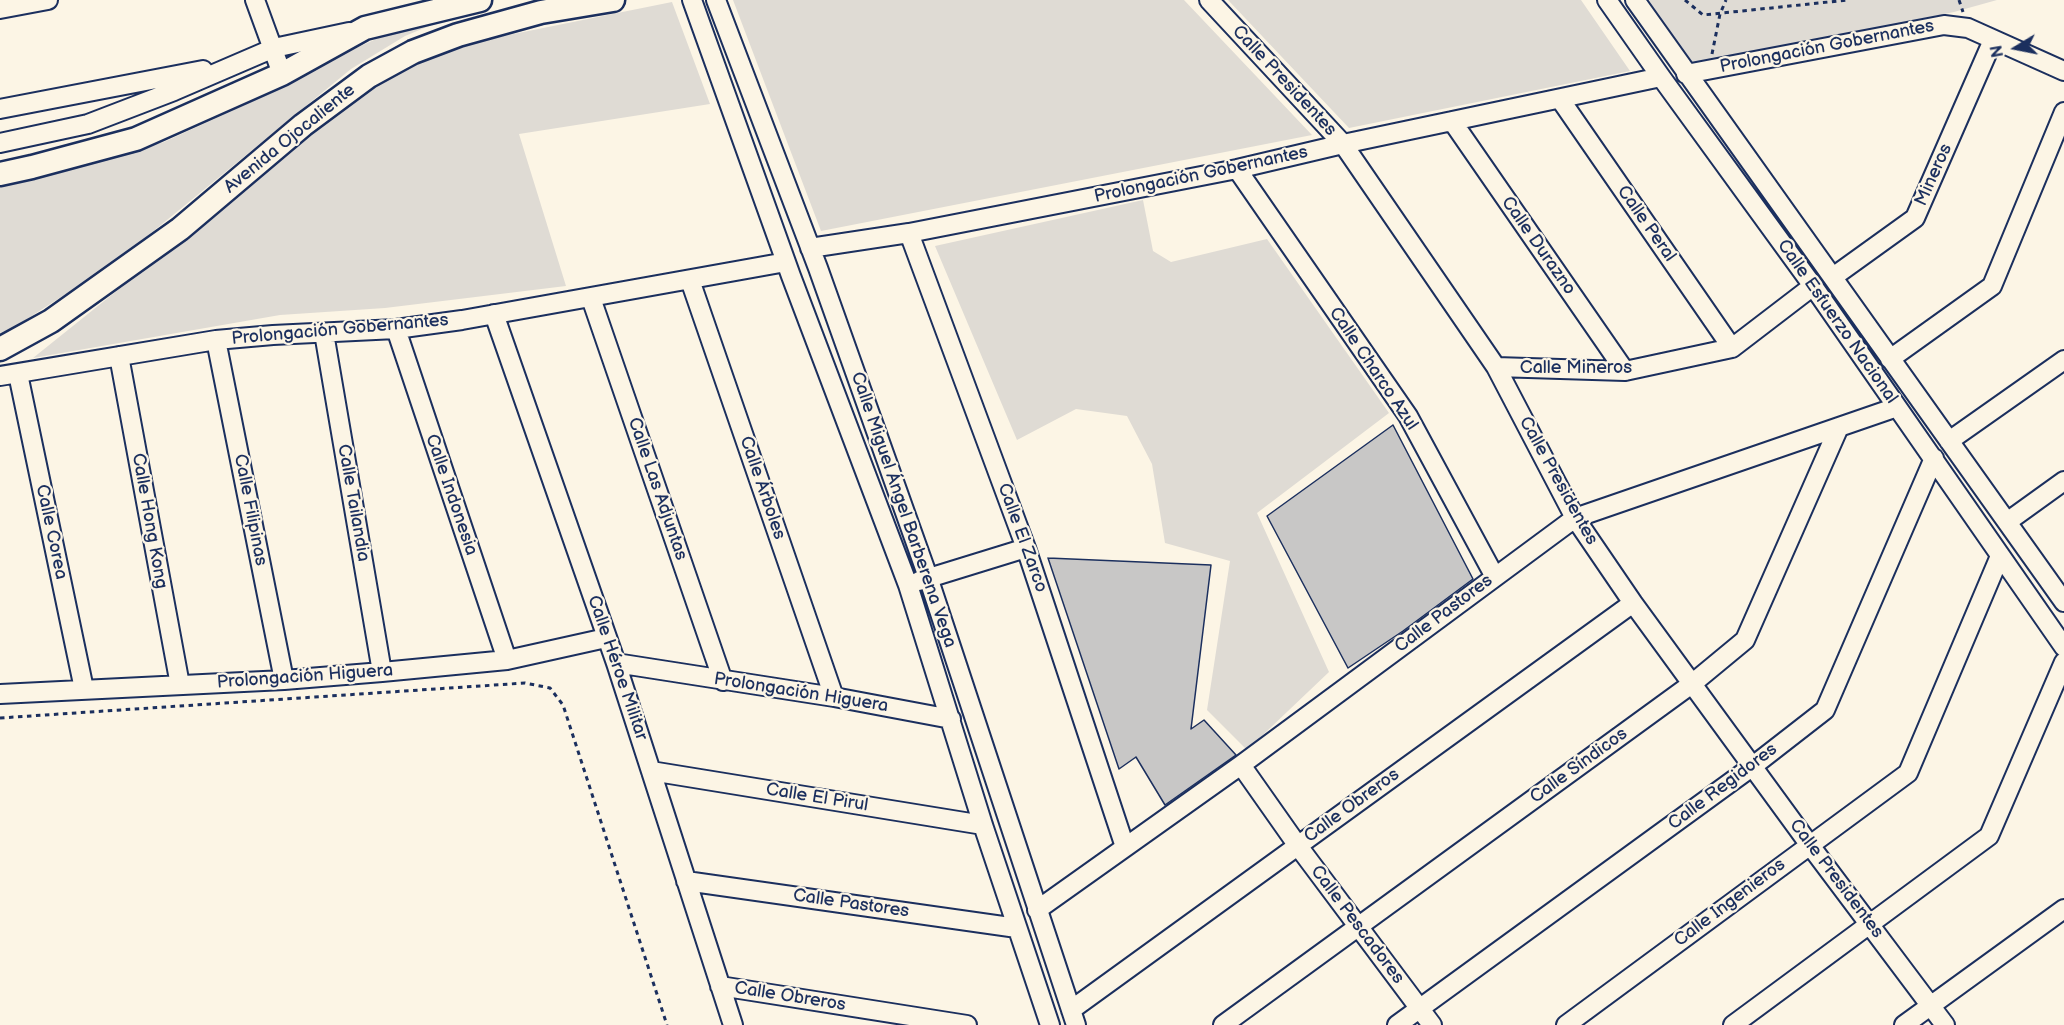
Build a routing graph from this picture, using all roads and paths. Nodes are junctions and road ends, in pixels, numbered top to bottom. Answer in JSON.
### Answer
{"nodes":[{"id":1,"x":48,"y":0,"type":"edge"},
{"id":2,"x":255,"y":0,"type":"edge"},
{"id":3,"x":480,"y":0,"type":"edge"},
{"id":4,"x":612,"y":0,"type":"edge"},
{"id":5,"x":692,"y":0,"type":"edge"},
{"id":6,"x":716,"y":0,"type":"edge"},
{"id":7,"x":1209,"y":0,"type":"edge"},
{"id":8,"x":1607,"y":0,"type":"edge"},
{"id":9,"x":1635,"y":0,"type":"edge"},
{"id":10,"x":1685,"y":0,"type":"edge"},
{"id":11,"x":1726,"y":0,"type":"edge"},
{"id":12,"x":1848,"y":0,"type":"edge"},
{"id":13,"x":0,"y":9,"type":"edge"},
{"id":14,"x":1720,"y":14,"type":"junction"},
{"id":15,"x":365,"y":28,"type":"junction"},
{"id":16,"x":1993,"y":40,"type":"junction"},
{"id":17,"x":274,"y":48,"type":"junction"},
{"id":18,"x":237,"y":63,"type":"junction"},
{"id":19,"x":1709,"y":70,"type":"junction"},
{"id":20,"x":2064,"y":71,"type":"edge"},
{"id":21,"x":282,"y":74,"type":"junction"},
{"id":22,"x":1686,"y":74,"type":"junction"},
{"id":23,"x":1661,"y":77,"type":"junction"},
{"id":24,"x":1560,"y":99,"type":"junction"},
{"id":25,"x":0,"y":108,"type":"edge"},
{"id":26,"x":2064,"y":112,"type":"edge"},
{"id":27,"x":1452,"y":121,"type":"junction"},
{"id":28,"x":0,"y":143,"type":"edge"},
{"id":29,"x":1343,"y":144,"type":"junction"},
{"id":30,"x":1237,"y":170,"type":"junction"},
{"id":31,"x":0,"y":174,"type":"edge"},
{"id":32,"x":909,"y":233,"type":"junction"},
{"id":33,"x":810,"y":248,"type":"junction"},
{"id":34,"x":786,"y":261,"type":"junction"},
{"id":35,"x":1833,"y":277,"type":"junction"},
{"id":36,"x":690,"y":280,"type":"junction"},
{"id":37,"x":1813,"y":286,"type":"junction"},
{"id":38,"x":591,"y":298,"type":"junction"},
{"id":39,"x":494,"y":314,"type":"junction"},
{"id":40,"x":396,"y":329,"type":"junction"},
{"id":41,"x":324,"y":333,"type":"junction"},
{"id":42,"x":216,"y":340,"type":"junction"},
{"id":43,"x":1732,"y":348,"type":"junction"},
{"id":44,"x":0,"y":349,"type":"edge"},
{"id":45,"x":119,"y":356,"type":"junction"},
{"id":46,"x":1890,"y":359,"type":"junction"},
{"id":47,"x":2064,"y":360,"type":"edge"},
{"id":48,"x":1496,"y":367,"type":"junction"},
{"id":49,"x":1625,"y":371,"type":"junction"},
{"id":50,"x":9,"y":375,"type":"edge"},
{"id":51,"x":1898,"y":407,"type":"junction"},
{"id":52,"x":1839,"y":427,"type":"junction"},
{"id":53,"x":1949,"y":441,"type":"junction"},
{"id":54,"x":1934,"y":458,"type":"junction"},
{"id":55,"x":2064,"y":481,"type":"edge"},
{"id":56,"x":1575,"y":518,"type":"junction"},
{"id":57,"x":2007,"y":522,"type":"junction"},
{"id":58,"x":1026,"y":548,"type":"junction"},
{"id":59,"x":2000,"y":556,"type":"junction"},
{"id":60,"x":928,"y":577,"type":"junction"},
{"id":61,"x":1495,"y":577,"type":"junction"},
{"id":62,"x":908,"y":585,"type":"junction"},
{"id":63,"x":2064,"y":602,"type":"edge"},
{"id":64,"x":1633,"y":603,"type":"junction"},
{"id":65,"x":606,"y":638,"type":"junction"},
{"id":66,"x":2064,"y":647,"type":"edge"},
{"id":67,"x":507,"y":660,"type":"junction"},
{"id":68,"x":2064,"y":662,"type":"edge"},
{"id":69,"x":616,"y":663,"type":"junction"},
{"id":70,"x":382,"y":672,"type":"junction"},
{"id":71,"x":284,"y":680,"type":"junction"},
{"id":72,"x":723,"y":681,"type":"junction"},
{"id":73,"x":1693,"y":683,"type":"junction"},
{"id":74,"x":180,"y":686,"type":"junction"},
{"id":75,"x":84,"y":689,"type":"junction"},
{"id":76,"x":0,"y":694,"type":"edge"},
{"id":77,"x":834,"y":697,"type":"junction"},
{"id":78,"x":0,"y":718,"type":"edge"},
{"id":79,"x":951,"y":719,"type":"junction"},
{"id":80,"x":1241,"y":765,"type":"junction"},
{"id":81,"x":1753,"y":766,"type":"junction"},
{"id":82,"x":651,"y":771,"type":"junction"},
{"id":83,"x":984,"y":825,"type":"junction"},
{"id":84,"x":1809,"y":844,"type":"junction"},
{"id":85,"x":1298,"y":846,"type":"junction"},
{"id":86,"x":1125,"y":847,"type":"junction"},
{"id":87,"x":686,"y":881,"type":"junction"},
{"id":88,"x":2064,"y":909,"type":"edge"},
{"id":89,"x":1037,"y":910,"type":"junction"},
{"id":90,"x":1869,"y":923,"type":"junction"},
{"id":91,"x":1359,"y":927,"type":"junction"},
{"id":92,"x":1017,"y":928,"type":"junction"},
{"id":93,"x":720,"y":986,"type":"junction"},
{"id":94,"x":1930,"y":1005,"type":"junction"},
{"id":95,"x":1420,"y":1008,"type":"junction"},
{"id":96,"x":1074,"y":1017,"type":"edge"},
{"id":97,"x":667,"y":1025,"type":"edge"},
{"id":98,"x":733,"y":1025,"type":"edge"},
{"id":99,"x":967,"y":1025,"type":"edge"},
{"id":100,"x":1050,"y":1025,"type":"edge"},
{"id":101,"x":1223,"y":1025,"type":"edge"},
{"id":102,"x":1397,"y":1025,"type":"edge"},
{"id":103,"x":1432,"y":1025,"type":"edge"},
{"id":104,"x":1566,"y":1025,"type":"edge"},
{"id":105,"x":1733,"y":1025,"type":"edge"},
{"id":106,"x":1904,"y":1025,"type":"edge"},
{"id":107,"x":1945,"y":1025,"type":"edge"}],
"edges":[{"from":1,"to":13,"type":"street"},
{"from":2,"to":17,"type":"street"},
{"from":3,"to":15,"type":"main road"},
{"from":4,"to":44,"type":"main road","name":"Avenida Ojocaliente"},
{"from":5,"to":34,"type":"street","name":"Calle Miguel Ángel Barberena Vega"},
{"from":6,"to":33,"type":"street","name":"Calle Miguel Ángel Barberena Vega"},
{"from":7,"to":29,"type":"street","name":"Calle Presidentes"},
{"from":8,"to":23,"type":"street","name":"Calle Esfuerzo Nacional"},
{"from":9,"to":22,"type":"street","name":"Calle Esfuerzo Nacional"},
{"from":10,"to":14,"type":"path"},
{"from":11,"to":14,"type":"path"},
{"from":12,"to":14,"type":"path"},
{"from":14,"to":19,"type":"path"},
{"from":15,"to":17,"type":"street"},
{"from":15,"to":21,"type":"main road"},
{"from":16,"to":19,"type":"street","name":"Prolongación Gobernantes"},
{"from":16,"to":20,"type":"street"},
{"from":16,"to":35,"type":"street","name":"Mineros"},
{"from":17,"to":18,"type":"street"},
{"from":17,"to":21,"type":"street"},
{"from":18,"to":25,"type":"street"},
{"from":18,"to":28,"type":"street"},
{"from":19,"to":22,"type":"street","name":"Prolongación Gobernantes"},
{"from":21,"to":31,"type":"main road"},
{"from":22,"to":35,"type":"street","name":"Calle Esfuerzo Nacional"},
{"from":23,"to":24,"type":"street","name":"Prolongación Gobernantes"},
{"from":23,"to":37,"type":"street","name":"Calle Esfuerzo Nacional"},
{"from":24,"to":27,"type":"street","name":"Prolongación Gobernantes"},
{"from":24,"to":43,"type":"street","name":"Calle Peral"},
{"from":26,"to":46,"type":"street"},
{"from":27,"to":29,"type":"street","name":"Prolongación Gobernantes"},
{"from":27,"to":49,"type":"street","name":"Calle Durazno"},
{"from":29,"to":30,"type":"street","name":"Prolongación Gobernantes"},
{"from":29,"to":48,"type":"street","name":"Calle Presidentes"},
{"from":30,"to":32,"type":"street","name":"Prolongación Gobernantes"},
{"from":30,"to":61,"type":"street","name":"Calle Charco Azul"},
{"from":32,"to":33,"type":"street","name":"Prolongación Gobernantes"},
{"from":32,"to":58,"type":"street","name":"Calle El Zarco"},
{"from":33,"to":60,"type":"street","name":"Calle Miguel Ángel Barberena Vega"},
{"from":34,"to":36,"type":"street","name":"Prolongación Gobernantes"},
{"from":34,"to":62,"type":"street","name":"Calle Miguel Ángel Barberena Vega"},
{"from":35,"to":46,"type":"street","name":"Calle Esfuerzo Nacional"},
{"from":36,"to":38,"type":"street","name":"Prolongación Gobernantes"},
{"from":36,"to":77,"type":"street","name":"Calle Árboles"},
{"from":37,"to":43,"type":"street","name":"Calle Mineros"},
{"from":37,"to":51,"type":"street","name":"Calle Esfuerzo Nacional"},
{"from":38,"to":39,"type":"street","name":"Prolongación Gobernantes"},
{"from":38,"to":72,"type":"street","name":"Calle Las Adjuntas"},
{"from":39,"to":40,"type":"street","name":"Prolongación Gobernantes"},
{"from":39,"to":65,"type":"street","name":"Calle Héroe Militar"},
{"from":40,"to":41,"type":"street","name":"Prolongación Gobernantes"},
{"from":40,"to":67,"type":"street","name":"Calle Indonesia"},
{"from":41,"to":42,"type":"street","name":"Prolongación Gobernantes"},
{"from":41,"to":70,"type":"street","name":"Calle Tailandia"},
{"from":42,"to":45,"type":"street","name":"Prolongación Gobernantes"},
{"from":42,"to":71,"type":"street","name":"Calle Filipinas"},
{"from":43,"to":49,"type":"street","name":"Calle Mineros"},
{"from":45,"to":50,"type":"street","name":"Prolongación Gobernantes"},
{"from":45,"to":74,"type":"street","name":"Calle Hong Kong"},
{"from":46,"to":53,"type":"street","name":"Calle Esfuerzo Nacional"},
{"from":47,"to":53,"type":"street"},
{"from":48,"to":49,"type":"street","name":"Calle Mineros"},
{"from":48,"to":56,"type":"street","name":"Calle Presidentes"},
{"from":50,"to":75,"type":"street","name":"Calle Corea"},
{"from":51,"to":52,"type":"street","name":"Calle Pastores"},
{"from":51,"to":54,"type":"street","name":"Calle Esfuerzo Nacional"},
{"from":52,"to":56,"type":"street","name":"Calle Pastores"},
{"from":52,"to":73,"type":"street","name":"Calle Síndicos"},
{"from":53,"to":57,"type":"street","name":"Calle Esfuerzo Nacional"},
{"from":54,"to":59,"type":"street","name":"Calle Esfuerzo Nacional"},
{"from":54,"to":81,"type":"street","name":"Calle Regidores"},
{"from":55,"to":57,"type":"street"},
{"from":56,"to":61,"type":"street","name":"Calle Pastores"},
{"from":56,"to":64,"type":"street","name":"Calle Presidentes"},
{"from":57,"to":63,"type":"street","name":"Calle Esfuerzo Nacional"},
{"from":58,"to":60,"type":"street"},
{"from":58,"to":86,"type":"street","name":"Calle El Zarco"},
{"from":59,"to":66,"type":"street","name":"Calle Esfuerzo Nacional"},
{"from":59,"to":84,"type":"street","name":"Calle Ingenieros"},
{"from":60,"to":62,"type":"street"},
{"from":60,"to":89,"type":"street","name":"Calle Miguel Ángel Barberena Vega"},
{"from":61,"to":80,"type":"street","name":"Calle Pastores"},
{"from":62,"to":79,"type":"street","name":"Calle Miguel Ángel Barberena Vega"},
{"from":64,"to":73,"type":"street","name":"Calle Presidentes"},
{"from":64,"to":85,"type":"street","name":"Calle Obreros"},
{"from":65,"to":67,"type":"street","name":"Prolongación Higuera"},
{"from":65,"to":69,"type":"street","name":"Calle Héroe Militar"},
{"from":67,"to":70,"type":"street","name":"Prolongación Higuera"},
{"from":68,"to":90,"type":"street"},
{"from":69,"to":72,"type":"street","name":"Prolongación Higuera"},
{"from":69,"to":82,"type":"street","name":"Calle Héroe Militar"},
{"from":70,"to":71,"type":"street","name":"Prolongación Higuera"},
{"from":71,"to":74,"type":"street","name":"Prolongación Higuera"},
{"from":72,"to":77,"type":"street","name":"Prolongación Higuera"},
{"from":73,"to":81,"type":"street","name":"Calle Presidentes"},
{"from":73,"to":91,"type":"street","name":"Calle Síndicos"},
{"from":74,"to":75,"type":"street","name":"Prolongación Higuera"},
{"from":75,"to":76,"type":"street","name":"Prolongación Higuera"},
{"from":77,"to":79,"type":"street","name":"Prolongación Higuera"},
{"from":78,"to":97,"type":"path"},
{"from":79,"to":83,"type":"street","name":"Calle Miguel Ángel Barberena Vega"},
{"from":80,"to":85,"type":"street","name":"Calle Pescadores"},
{"from":80,"to":86,"type":"street","name":"Calle Pastores"},
{"from":81,"to":84,"type":"street","name":"Calle Presidentes"},
{"from":81,"to":95,"type":"street","name":"Calle Regidores"},
{"from":82,"to":83,"type":"street","name":"Calle El Pirul"},
{"from":82,"to":87,"type":"street","name":"Calle Héroe Militar"},
{"from":83,"to":92,"type":"street","name":"Calle Miguel Ángel Barberena Vega"},
{"from":84,"to":90,"type":"street","name":"Calle Presidentes"},
{"from":84,"to":104,"type":"street","name":"Calle Ingenieros"},
{"from":85,"to":91,"type":"street","name":"Calle Pescadores"},
{"from":85,"to":96,"type":"street","name":"Calle Obreros"},
{"from":86,"to":89,"type":"street","name":"Calle Pastores"},
{"from":87,"to":92,"type":"street","name":"Calle Pastores"},
{"from":87,"to":93,"type":"street","name":"Calle Héroe Militar"},
{"from":88,"to":94,"type":"street"},
{"from":89,"to":96,"type":"street","name":"Calle Miguel Ángel Barberena Vega"},
{"from":90,"to":94,"type":"street","name":"Calle Presidentes"},
{"from":90,"to":105,"type":"street"},
{"from":91,"to":95,"type":"street","name":"Calle Pescadores"},
{"from":91,"to":101,"type":"street","name":"Calle Síndicos"},
{"from":92,"to":100,"type":"street","name":"Calle Miguel Ángel Barberena Vega"},
{"from":93,"to":98,"type":"street","name":"Calle Héroe Militar"},
{"from":93,"to":99,"type":"street","name":"Calle Obreros"},
{"from":94,"to":106,"type":"street"},
{"from":94,"to":107,"type":"street","name":"Calle Presidentes"},
{"from":95,"to":102,"type":"street","name":"Calle Regidores"},
{"from":95,"to":103,"type":"street","name":"Calle Pescadores"}]}
